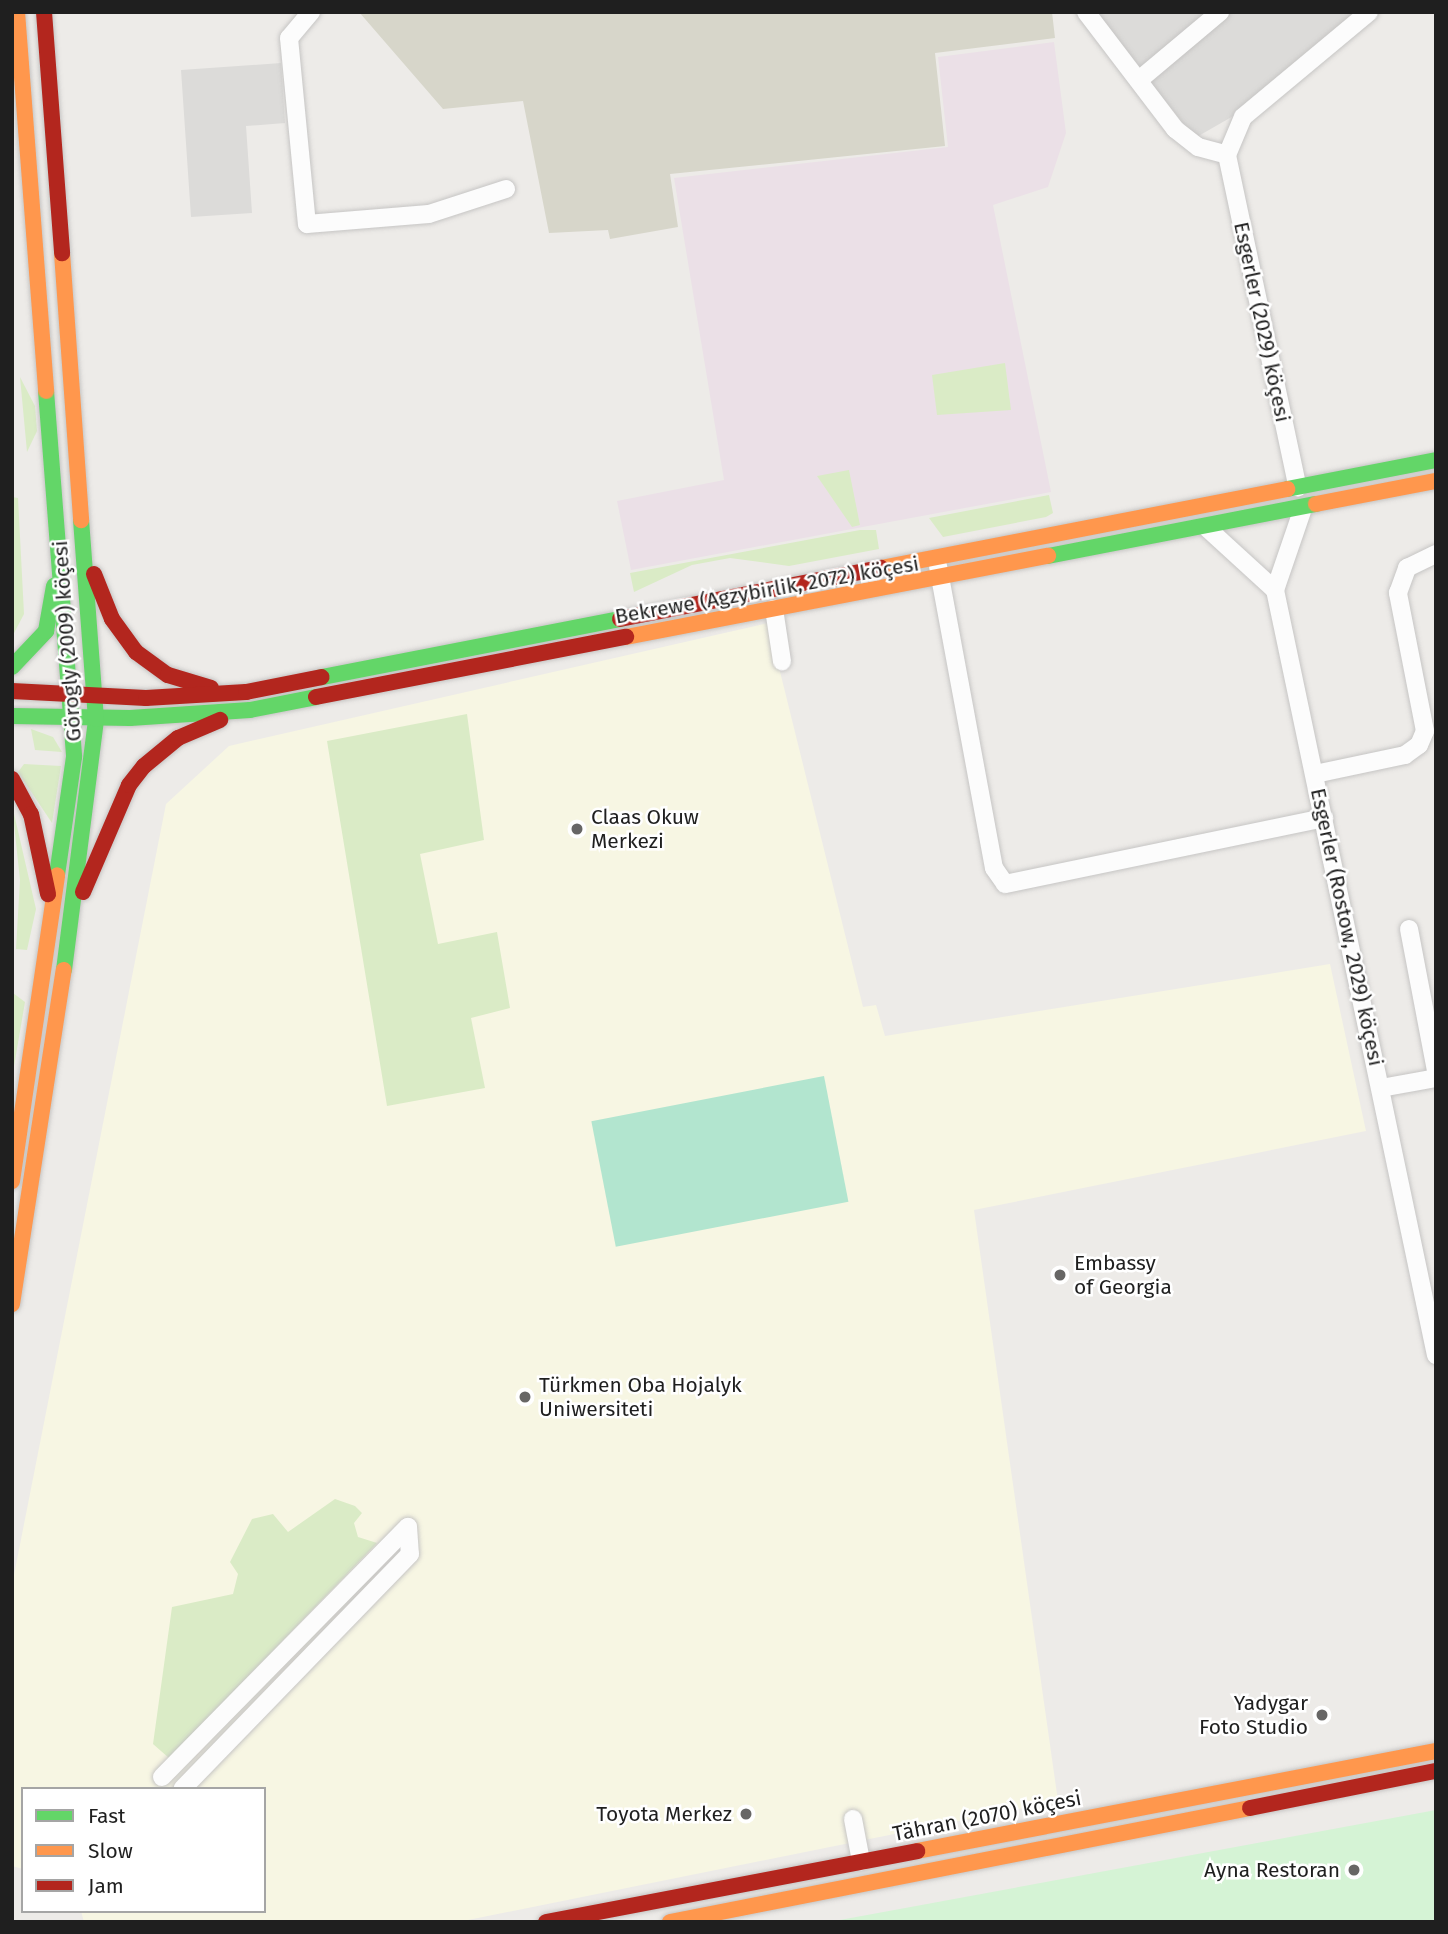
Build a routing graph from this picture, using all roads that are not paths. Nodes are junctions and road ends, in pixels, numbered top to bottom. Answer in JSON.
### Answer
{"nodes":[{"id":1,"x":17,"y":12,"type":"edge"},
{"id":2,"x":44,"y":12,"type":"edge"},
{"id":3,"x":311,"y":12,"type":"edge"},
{"id":4,"x":1086,"y":12,"type":"edge"},
{"id":5,"x":1220,"y":12,"type":"edge"},
{"id":6,"x":1369,"y":12,"type":"edge"},
{"id":7,"x":1139,"y":80,"type":"junction"},
{"id":8,"x":1227,"y":155,"type":"junction"},
{"id":9,"x":506,"y":189,"type":"dead end"},
{"id":10,"x":1436,"y":460,"type":"edge"},
{"id":11,"x":1436,"y":481,"type":"edge"},
{"id":12,"x":1298,"y":488,"type":"junction"},
{"id":13,"x":1302,"y":511,"type":"junction"},
{"id":14,"x":1208,"y":528,"type":"junction"},
{"id":15,"x":81,"y":534,"type":"junction"},
{"id":16,"x":58,"y":536,"type":"junction"},
{"id":17,"x":1436,"y":554,"type":"edge"},
{"id":18,"x":935,"y":559,"type":"junction"},
{"id":19,"x":942,"y":577,"type":"junction"},
{"id":20,"x":1275,"y":590,"type":"junction"},
{"id":21,"x":774,"y":608,"type":"junction"},
{"id":22,"x":782,"y":661,"type":"dead end"},
{"id":23,"x":12,"y":667,"type":"edge"},
{"id":24,"x":12,"y":691,"type":"edge"},
{"id":25,"x":246,"y":692,"type":"junction"},
{"id":26,"x":73,"y":696,"type":"junction"},
{"id":27,"x":95,"y":697,"type":"junction"},
{"id":28,"x":250,"y":710,"type":"junction"},
{"id":29,"x":12,"y":716,"type":"edge"},
{"id":30,"x":74,"y":719,"type":"junction"},
{"id":31,"x":96,"y":719,"type":"junction"},
{"id":32,"x":1315,"y":774,"type":"junction"},
{"id":33,"x":12,"y":779,"type":"edge"},
{"id":34,"x":1324,"y":818,"type":"junction"},
{"id":35,"x":52,"y":918,"type":"junction"},
{"id":36,"x":71,"y":918,"type":"junction"},
{"id":37,"x":1409,"y":929,"type":"dead end"},
{"id":38,"x":1436,"y":1070,"type":"edge"},
{"id":39,"x":1436,"y":1078,"type":"edge"},
{"id":40,"x":1381,"y":1088,"type":"junction"},
{"id":41,"x":12,"y":1181,"type":"edge"},
{"id":42,"x":12,"y":1304,"type":"edge"},
{"id":43,"x":1436,"y":1355,"type":"edge"},
{"id":44,"x":1436,"y":1751,"type":"edge"},
{"id":45,"x":1436,"y":1771,"type":"edge"},
{"id":46,"x":162,"y":1777,"type":"dead end"},
{"id":47,"x":184,"y":1787,"type":"edge"},
{"id":48,"x":853,"y":1819,"type":"dead end"},
{"id":49,"x":861,"y":1861,"type":"junction"},
{"id":50,"x":546,"y":1922,"type":"edge"},
{"id":51,"x":670,"y":1922,"type":"edge"}],
"edges":[{"from":1,"to":16,"type":"main road","name":"Görogly (2009) köçesi"},
{"from":2,"to":15,"type":"main road","name":"Görogly (2009) köçesi"},
{"from":3,"to":9,"type":"street"},
{"from":4,"to":7,"type":"street"},
{"from":5,"to":7,"type":"street"},
{"from":6,"to":8,"type":"street"},
{"from":7,"to":8,"type":"street"},
{"from":8,"to":12,"type":"street","name":"Esgerler (2029) köçesi"},
{"from":10,"to":12,"type":"main road","name":"Bekrewe (Agzybirlik, 2072) köçesi"},
{"from":11,"to":13,"type":"main road","name":"Bekrewe (Agzybirlik, 2072) köçesi"},
{"from":12,"to":18,"type":"main road","name":"Bekrewe (Agzybirlik, 2072) köçesi"},
{"from":13,"to":14,"type":"main road","name":"Bekrewe (Agzybirlik, 2072) köçesi"},
{"from":13,"to":20,"type":"street"},
{"from":14,"to":19,"type":"main road","name":"Bekrewe (Agzybirlik, 2072) köçesi"},
{"from":14,"to":20,"type":"street"},
{"from":15,"to":25,"type":"main road"},
{"from":15,"to":27,"type":"main road","name":"Görogly (2009) köçesi"},
{"from":16,"to":23,"type":"main road"},
{"from":16,"to":26,"type":"main road","name":"Görogly (2009) köçesi"},
{"from":17,"to":32,"type":"street"},
{"from":18,"to":19,"type":"street"},
{"from":18,"to":25,"type":"main road","name":"Bekrewe (Agzybirlik, 2072) köçesi"},
{"from":19,"to":21,"type":"main road","name":"Bekrewe (Agzybirlik, 2072) köçesi"},
{"from":19,"to":34,"type":"street"},
{"from":20,"to":32,"type":"street","name":"Esgerler (Rostow, 2029) köçesi"},
{"from":21,"to":22,"type":"street"},
{"from":21,"to":28,"type":"main road","name":"Bekrewe (Agzybirlik, 2072) köçesi"},
{"from":24,"to":26,"type":"main road","name":"Bekrewe (Agzybirlik, 2072) köçesi"},
{"from":25,"to":27,"type":"main road","name":"Bekrewe (Agzybirlik, 2072) köçesi"},
{"from":26,"to":27,"type":"main road","name":"Bekrewe (Agzybirlik, 2072) köçesi"},
{"from":26,"to":30,"type":"main road","name":"Görogly (2009) köçesi"},
{"from":27,"to":31,"type":"main road","name":"Görogly (2009) köçesi"},
{"from":28,"to":31,"type":"main road","name":"Bekrewe (Agzybirlik, 2072) köçesi"},
{"from":28,"to":36,"type":"main road"},
{"from":29,"to":30,"type":"main road","name":"Bekrewe (Agzybirlik, 2072) köçesi"},
{"from":30,"to":31,"type":"main road","name":"Bekrewe (Agzybirlik, 2072) köçesi"},
{"from":30,"to":35,"type":"main road","name":"Görogly (2009) köçesi"},
{"from":31,"to":36,"type":"main road","name":"Görogly (2009) köçesi"},
{"from":32,"to":34,"type":"street","name":"Esgerler (Rostow, 2029) köçesi"},
{"from":33,"to":35,"type":"main road"},
{"from":34,"to":40,"type":"street","name":"Esgerler (Rostow, 2029) köçesi"},
{"from":35,"to":41,"type":"main road","name":"Görogly (2009) köçesi"},
{"from":36,"to":42,"type":"main road","name":"Görogly (2009) köçesi"},
{"from":37,"to":38,"type":"street"},
{"from":39,"to":40,"type":"street"},
{"from":40,"to":43,"type":"street","name":"Esgerler (Rostow, 2029) köçesi"},
{"from":44,"to":49,"type":"main road","name":"Tähran (2070) köçesi"},
{"from":45,"to":51,"type":"main road","name":"Tähran (2070) köçesi"},
{"from":46,"to":47,"type":"street"},
{"from":48,"to":49,"type":"street"},
{"from":49,"to":50,"type":"main road","name":"Tähran (2070) köçesi"}]}
